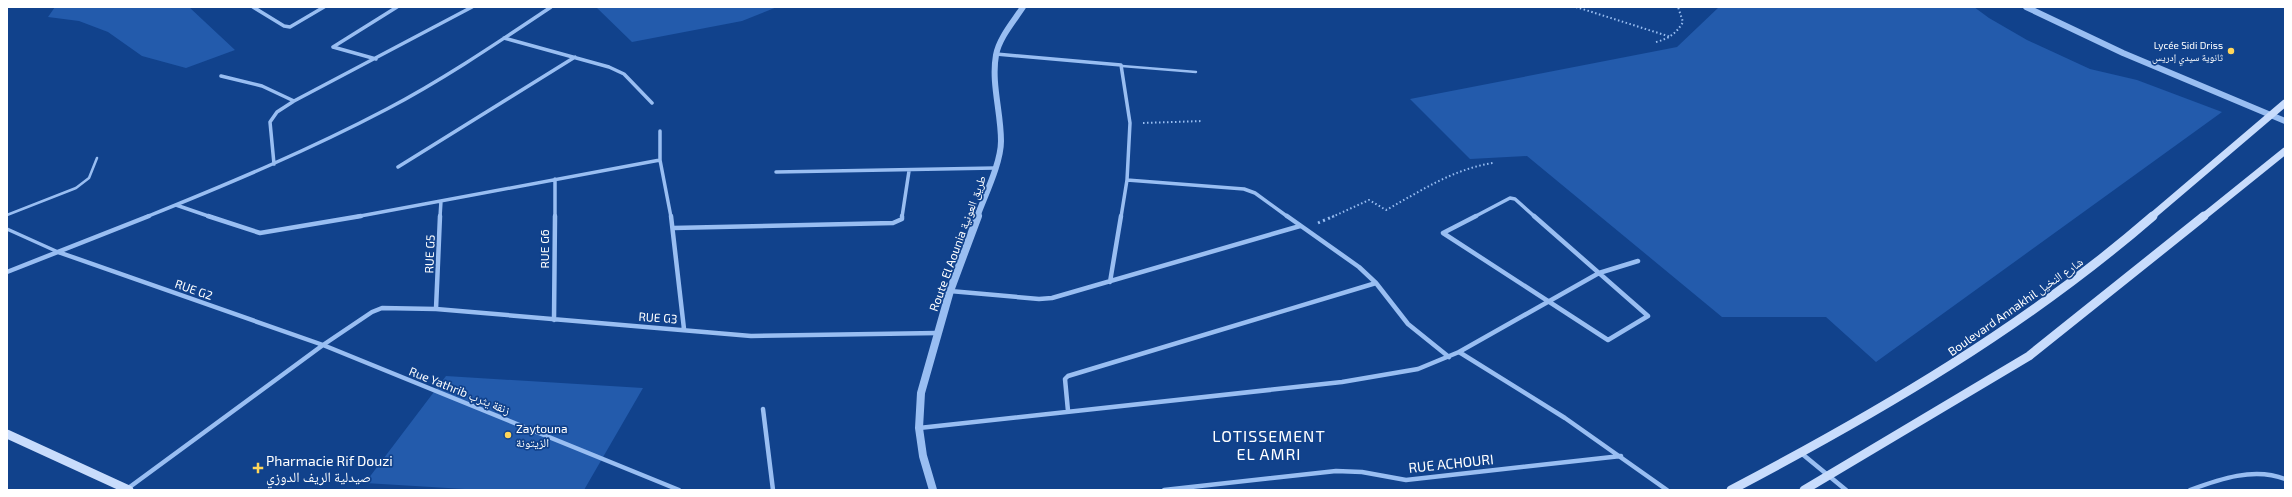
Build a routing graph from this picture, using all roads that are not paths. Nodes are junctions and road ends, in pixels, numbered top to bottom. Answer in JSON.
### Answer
{"nodes":[{"id":1,"x":253,"y":7,"type":"edge"},
{"id":2,"x":324,"y":7,"type":"edge"},
{"id":3,"x":397,"y":7,"type":"edge"},
{"id":4,"x":472,"y":7,"type":"edge"},
{"id":5,"x":551,"y":7,"type":"edge"},
{"id":6,"x":1023,"y":7,"type":"edge"},
{"id":7,"x":2026,"y":7,"type":"edge"},
{"id":8,"x":504,"y":38,"type":"junction"},
{"id":9,"x":996,"y":54,"type":"junction"},
{"id":10,"x":575,"y":57,"type":"junction"},
{"id":11,"x":376,"y":60,"type":"junction"},
{"id":12,"x":1122,"y":66,"type":"junction"},
{"id":13,"x":1196,"y":72,"type":"dead end"},
{"id":14,"x":222,"y":76,"type":"dead end"},
{"id":15,"x":294,"y":101,"type":"junction"},
{"id":16,"x":2285,"y":102,"type":"edge"},
{"id":17,"x":652,"y":103,"type":"dead end"},
{"id":18,"x":2268,"y":115,"type":"junction"},
{"id":19,"x":2285,"y":121,"type":"edge"},
{"id":20,"x":660,"y":131,"type":"dead end"},
{"id":21,"x":2285,"y":151,"type":"edge"},
{"id":22,"x":97,"y":158,"type":"dead end"},
{"id":23,"x":660,"y":160,"type":"junction"},
{"id":24,"x":274,"y":164,"type":"junction"},
{"id":25,"x":398,"y":167,"type":"dead end"},
{"id":26,"x":995,"y":168,"type":"junction"},
{"id":27,"x":909,"y":171,"type":"junction"},
{"id":28,"x":776,"y":172,"type":"dead end"},
{"id":29,"x":554,"y":179,"type":"junction"},
{"id":30,"x":1127,"y":180,"type":"junction"},
{"id":31,"x":441,"y":201,"type":"junction"},
{"id":32,"x":176,"y":205,"type":"junction"},
{"id":33,"x":7,"y":215,"type":"edge"},
{"id":34,"x":1300,"y":226,"type":"junction"},
{"id":35,"x":673,"y":228,"type":"junction"},
{"id":36,"x":7,"y":229,"type":"edge"},
{"id":37,"x":58,"y":252,"type":"junction"},
{"id":38,"x":1638,"y":261,"type":"dead end"},
{"id":39,"x":7,"y":272,"type":"edge"},
{"id":40,"x":1599,"y":274,"type":"junction"},
{"id":41,"x":1110,"y":282,"type":"junction"},
{"id":42,"x":1376,"y":283,"type":"junction"},
{"id":43,"x":950,"y":291,"type":"junction"},
{"id":44,"x":1547,"y":302,"type":"junction"},
{"id":45,"x":436,"y":309,"type":"junction"},
{"id":46,"x":554,"y":320,"type":"junction"},
{"id":47,"x":684,"y":329,"type":"junction"},
{"id":48,"x":937,"y":333,"type":"junction"},
{"id":49,"x":323,"y":345,"type":"junction"},
{"id":50,"x":1459,"y":352,"type":"junction"},
{"id":51,"x":1449,"y":357,"type":"junction"},
{"id":52,"x":763,"y":409,"type":"dead end"},
{"id":53,"x":1068,"y":410,"type":"junction"},
{"id":54,"x":919,"y":428,"type":"junction"},
{"id":55,"x":7,"y":434,"type":"edge"},
{"id":56,"x":1801,"y":453,"type":"junction"},
{"id":57,"x":1622,"y":456,"type":"junction"},
{"id":58,"x":1830,"y":476,"type":"junction"},
{"id":59,"x":2285,"y":479,"type":"edge"},
{"id":60,"x":128,"y":490,"type":"edge"},
{"id":61,"x":679,"y":490,"type":"edge"},
{"id":62,"x":773,"y":490,"type":"edge"},
{"id":63,"x":933,"y":490,"type":"edge"},
{"id":64,"x":1164,"y":490,"type":"edge"},
{"id":65,"x":1667,"y":490,"type":"edge"},
{"id":66,"x":1731,"y":490,"type":"edge"},
{"id":67,"x":1804,"y":490,"type":"edge"},
{"id":68,"x":1846,"y":490,"type":"edge"},
{"id":69,"x":2190,"y":490,"type":"edge"}],
"edges":[{"from":1,"to":2,"type":"street"},
{"from":3,"to":11,"type":"street"},
{"from":4,"to":11,"type":"street"},
{"from":5,"to":8,"type":"street"},
{"from":6,"to":9,"type":"street","name":"Route El Aounia طريق العونية"},
{"from":7,"to":18,"type":"street"},
{"from":8,"to":10,"type":"street"},
{"from":8,"to":24,"type":"street"},
{"from":9,"to":12,"type":"street"},
{"from":9,"to":26,"type":"street","name":"Route El Aounia طريق العونية"},
{"from":10,"to":17,"type":"street"},
{"from":10,"to":25,"type":"street"},
{"from":11,"to":15,"type":"street"},
{"from":12,"to":13,"type":"lane"},
{"from":12,"to":30,"type":"street"},
{"from":14,"to":15,"type":"street"},
{"from":15,"to":24,"type":"street"},
{"from":16,"to":18,"type":"main road","name":"Boulevard Annakhil شارع النخيل"},
{"from":18,"to":19,"type":"street"},
{"from":18,"to":56,"type":"main road","name":"Boulevard Annakhil شارع النخيل"},
{"from":20,"to":23,"type":"street"},
{"from":21,"to":58,"type":"main road"},
{"from":22,"to":33,"type":"lane"},
{"from":23,"to":29,"type":"street"},
{"from":23,"to":35,"type":"street"},
{"from":24,"to":32,"type":"street"},
{"from":26,"to":27,"type":"street"},
{"from":26,"to":43,"type":"street","name":"Route El Aounia طريق العونية"},
{"from":27,"to":28,"type":"street"},
{"from":27,"to":35,"type":"street"},
{"from":29,"to":31,"type":"street"},
{"from":29,"to":46,"type":"street","name":"RUE G6"},
{"from":30,"to":34,"type":"street"},
{"from":30,"to":41,"type":"street"},
{"from":31,"to":32,"type":"street"},
{"from":31,"to":45,"type":"street","name":"RUE G5"},
{"from":32,"to":37,"type":"street"},
{"from":34,"to":41,"type":"street"},
{"from":34,"to":42,"type":"street"},
{"from":35,"to":47,"type":"street"},
{"from":36,"to":37,"type":"lane"},
{"from":37,"to":39,"type":"street"},
{"from":37,"to":49,"type":"street","name":"RUE G2"},
{"from":38,"to":40,"type":"street"},
{"from":40,"to":44,"type":"street"},
{"from":40,"to":44,"type":"street"},
{"from":40,"to":44,"type":"street"},
{"from":41,"to":43,"type":"street"},
{"from":42,"to":51,"type":"street"},
{"from":42,"to":53,"type":"street"},
{"from":43,"to":48,"type":"street","name":"Route El Aounia طريق العونية"},
{"from":44,"to":50,"type":"street"},
{"from":45,"to":46,"type":"street","name":"RUE G3"},
{"from":45,"to":49,"type":"street","name":"RUE G3"},
{"from":46,"to":47,"type":"street","name":"RUE G3"},
{"from":47,"to":48,"type":"street","name":"RUE G3"},
{"from":48,"to":54,"type":"street","name":"Route El Aounia طريق العونية"},
{"from":49,"to":60,"type":"street"},
{"from":49,"to":61,"type":"street","name":"Rue Yathrib زنقة يثرب"},
{"from":50,"to":51,"type":"street"},
{"from":50,"to":57,"type":"street"},
{"from":51,"to":53,"type":"street"},
{"from":52,"to":62,"type":"street"},
{"from":53,"to":54,"type":"street"},
{"from":54,"to":63,"type":"street","name":"Route El Aounia طريق العونية"},
{"from":55,"to":60,"type":"main road"},
{"from":56,"to":58,"type":"street"},
{"from":56,"to":66,"type":"main road","name":"Boulevard Annakhil شارع النخيل"},
{"from":57,"to":64,"type":"street","name":"RUE ACHOURI"},
{"from":57,"to":65,"type":"street"},
{"from":58,"to":67,"type":"main road"},
{"from":58,"to":68,"type":"street"},
{"from":59,"to":69,"type":"street"}]}
